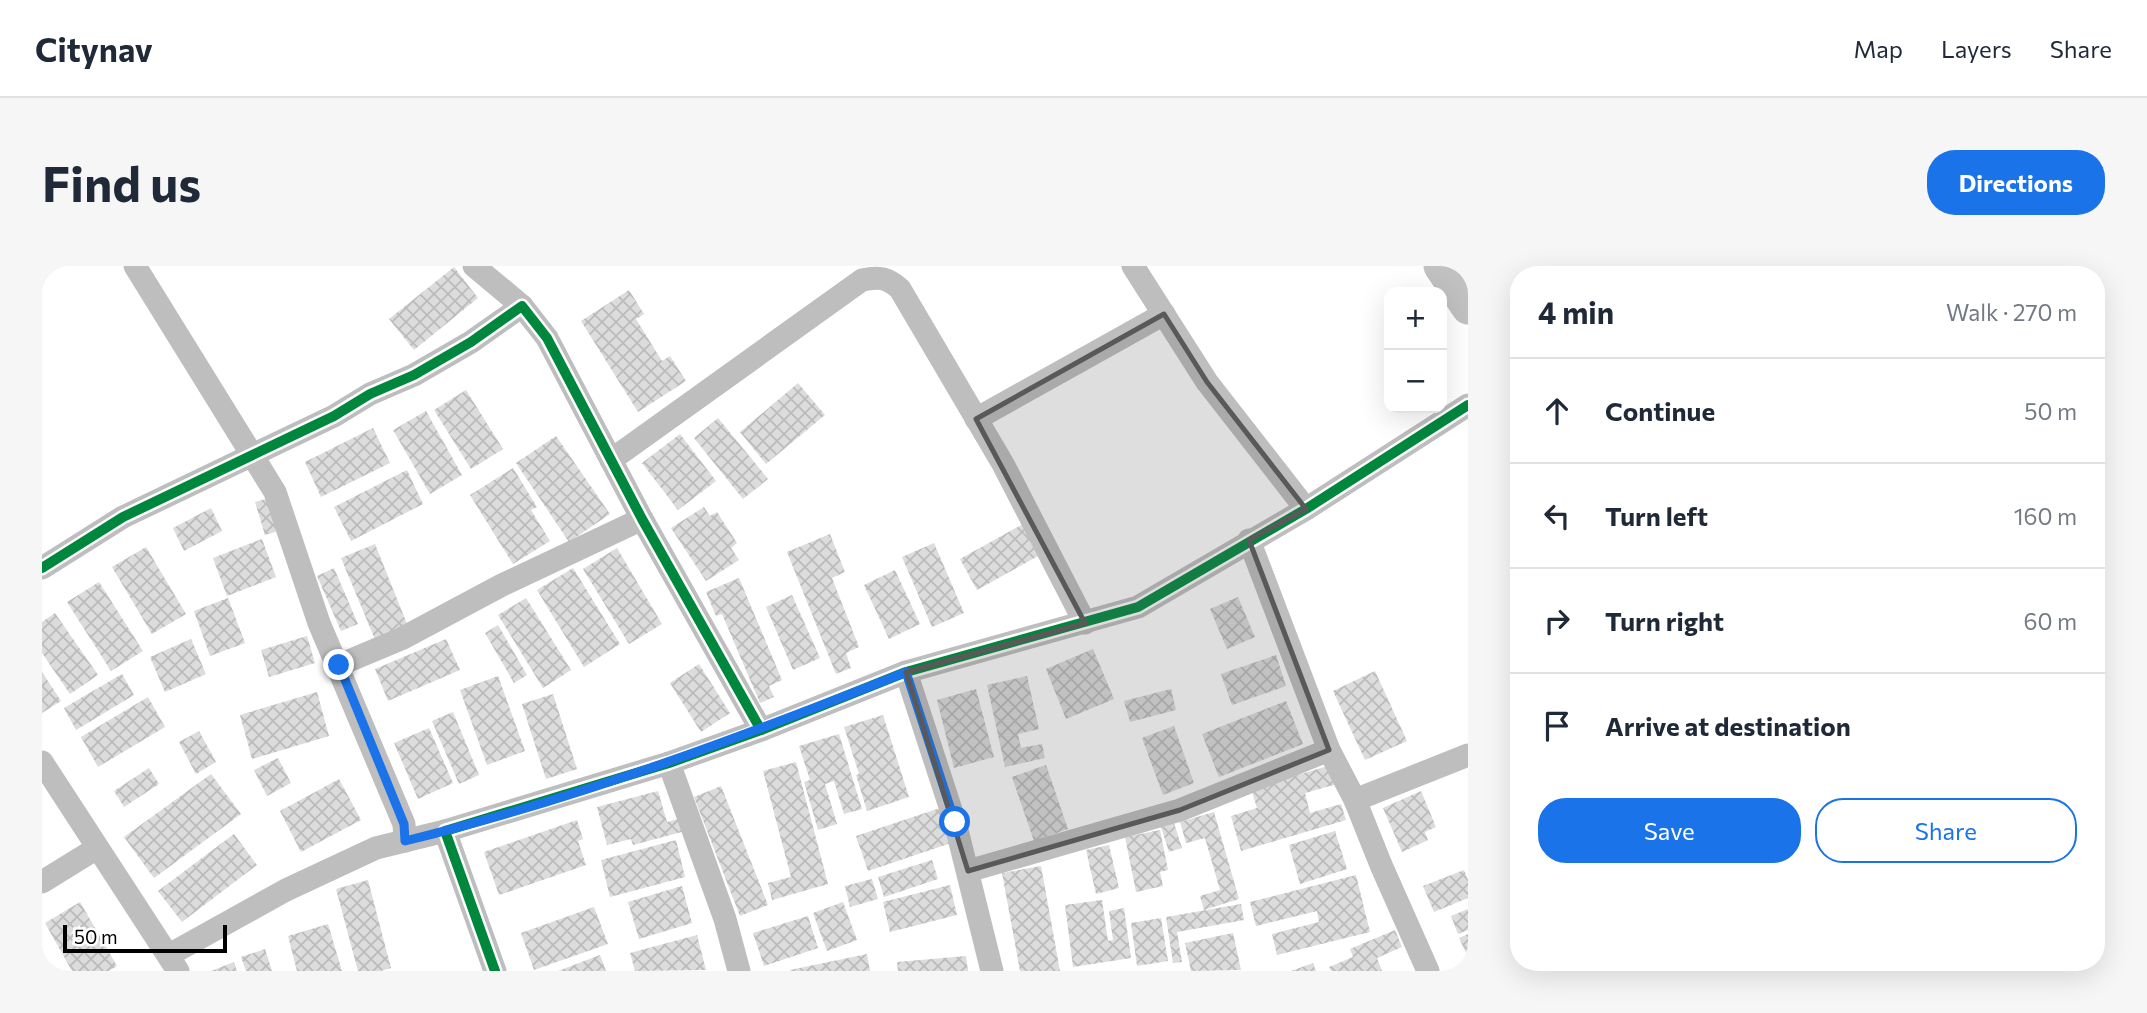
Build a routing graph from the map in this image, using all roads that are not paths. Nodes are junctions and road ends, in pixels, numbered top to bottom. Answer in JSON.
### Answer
{"nodes":[{"id":1,"x":135,"y":266,"type":"edge"},
{"id":2,"x":474,"y":266,"type":"edge"},
{"id":3,"x":1133,"y":266,"type":"edge"},
{"id":4,"x":1440,"y":266,"type":"edge"},
{"id":5,"x":522,"y":306,"type":"junction"},
{"id":6,"x":1468,"y":308,"type":"edge"},
{"id":7,"x":1164,"y":314,"type":"junction"},
{"id":8,"x":1468,"y":405,"type":"edge"},
{"id":9,"x":976,"y":419,"type":"junction"},
{"id":10,"x":251,"y":454,"type":"junction"},
{"id":11,"x":611,"y":460,"type":"junction"},
{"id":12,"x":1306,"y":509,"type":"junction"},
{"id":13,"x":642,"y":519,"type":"junction"},
{"id":14,"x":1249,"y":540,"type":"junction"},
{"id":15,"x":42,"y":568,"type":"edge"},
{"id":16,"x":1085,"y":623,"type":"junction"},
{"id":17,"x":339,"y":665,"type":"junction"},
{"id":18,"x":906,"y":672,"type":"junction"},
{"id":19,"x":761,"y":730,"type":"junction"},
{"id":20,"x":1329,"y":750,"type":"junction"},
{"id":21,"x":1468,"y":755,"type":"edge"},
{"id":22,"x":42,"y":762,"type":"edge"},
{"id":23,"x":669,"y":763,"type":"junction"},
{"id":24,"x":1355,"y":800,"type":"junction"},
{"id":25,"x":445,"y":831,"type":"junction"},
{"id":26,"x":405,"y":841,"type":"junction"},
{"id":27,"x":97,"y":848,"type":"junction"},
{"id":28,"x":968,"y":871,"type":"junction"},
{"id":29,"x":42,"y":881,"type":"edge"},
{"id":30,"x":174,"y":963,"type":"edge"},
{"id":31,"x":495,"y":971,"type":"edge"},
{"id":32,"x":739,"y":971,"type":"edge"},
{"id":33,"x":992,"y":971,"type":"edge"},
{"id":34,"x":1428,"y":971,"type":"edge"}],
"edges":[{"from":1,"to":10,"type":"street"},
{"from":2,"to":5,"type":"street"},
{"from":3,"to":7,"type":"street"},
{"from":4,"to":6,"type":"main road"},
{"from":5,"to":10,"type":"street"},
{"from":5,"to":11,"type":"street"},
{"from":7,"to":9,"type":"street"},
{"from":7,"to":12,"type":"street"},
{"from":8,"to":12,"type":"street"},
{"from":9,"to":11,"type":"street"},
{"from":9,"to":16,"type":"street"},
{"from":10,"to":15,"type":"street"},
{"from":10,"to":17,"type":"street"},
{"from":11,"to":13,"type":"street"},
{"from":12,"to":14,"type":"street"},
{"from":13,"to":17,"type":"street"},
{"from":13,"to":19,"type":"street"},
{"from":14,"to":16,"type":"street"},
{"from":14,"to":20,"type":"street"},
{"from":16,"to":18,"type":"street"},
{"from":17,"to":26,"type":"street"},
{"from":18,"to":19,"type":"street"},
{"from":18,"to":28,"type":"street"},
{"from":19,"to":23,"type":"street"},
{"from":20,"to":24,"type":"street"},
{"from":20,"to":28,"type":"street"},
{"from":21,"to":24,"type":"street"},
{"from":22,"to":27,"type":"street"},
{"from":23,"to":25,"type":"street"},
{"from":23,"to":32,"type":"street"},
{"from":24,"to":34,"type":"street"},
{"from":25,"to":26,"type":"street"},
{"from":25,"to":31,"type":"street"},
{"from":26,"to":30,"type":"street"},
{"from":27,"to":29,"type":"street"},
{"from":27,"to":30,"type":"street"},
{"from":28,"to":33,"type":"street"}]}
